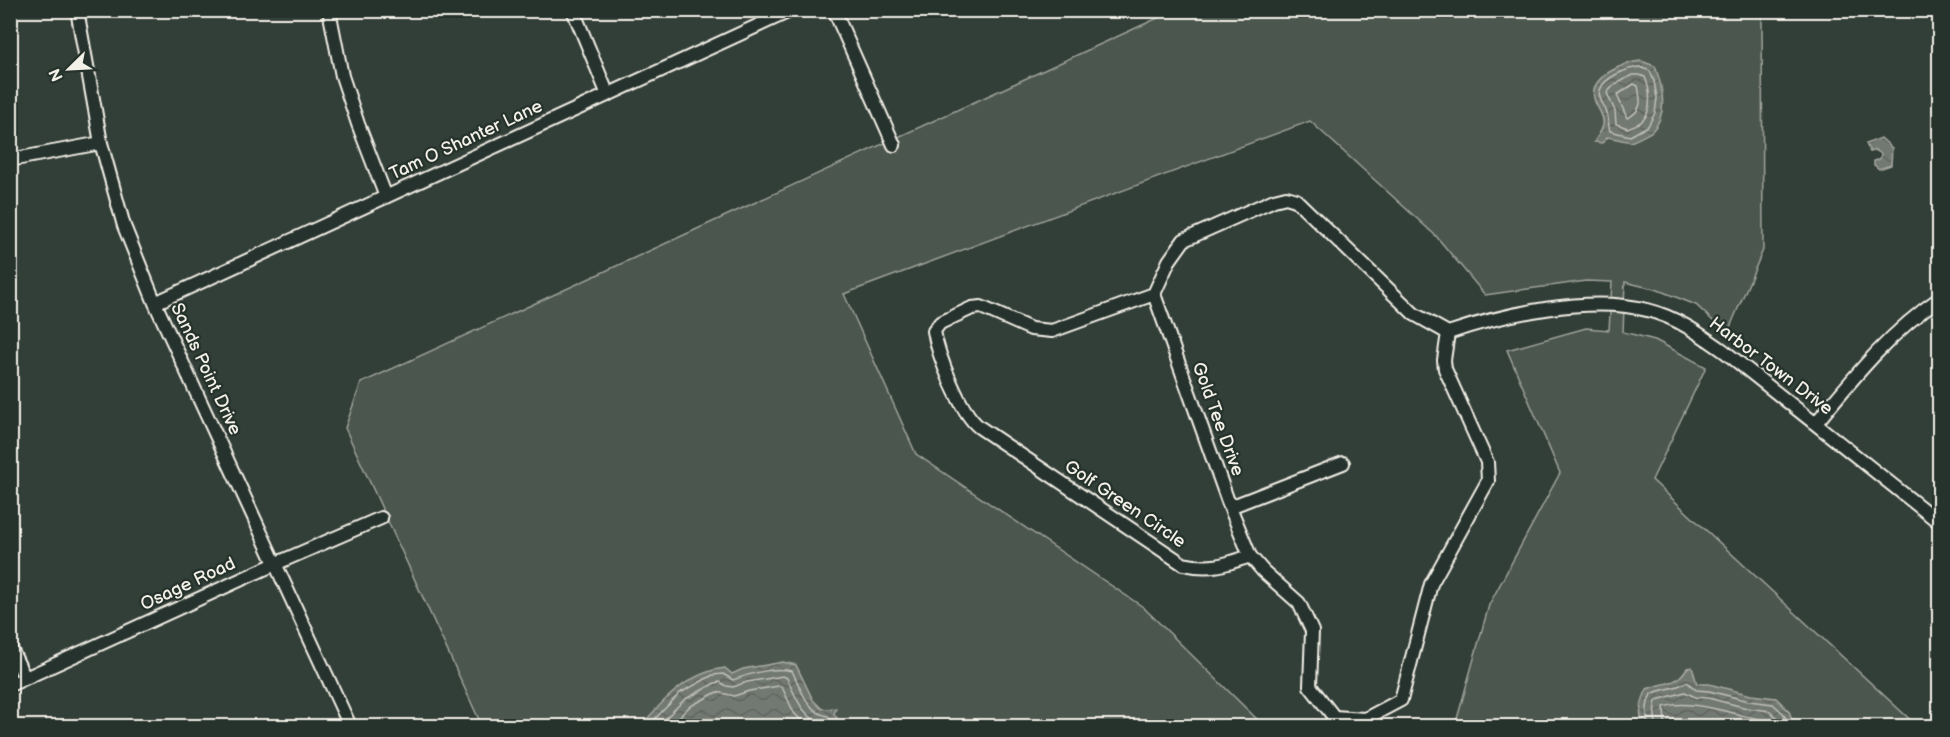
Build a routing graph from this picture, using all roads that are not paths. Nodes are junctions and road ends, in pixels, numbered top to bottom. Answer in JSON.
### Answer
{"nodes":[{"id":1,"x":77,"y":10,"type":"edge"},
{"id":2,"x":329,"y":10,"type":"edge"},
{"id":3,"x":573,"y":10,"type":"edge"},
{"id":4,"x":792,"y":10,"type":"edge"},
{"id":5,"x":834,"y":10,"type":"edge"},
{"id":6,"x":608,"y":95,"type":"junction"},
{"id":7,"x":101,"y":143,"type":"junction"},
{"id":8,"x":894,"y":145,"type":"dead end"},
{"id":9,"x":10,"y":160,"type":"edge"},
{"id":10,"x":386,"y":197,"type":"junction"},
{"id":11,"x":1154,"y":294,"type":"junction"},
{"id":12,"x":1940,"y":298,"type":"edge"},
{"id":13,"x":155,"y":303,"type":"junction"},
{"id":14,"x":1448,"y":333,"type":"junction"},
{"id":15,"x":1816,"y":423,"type":"junction"},
{"id":16,"x":1342,"y":463,"type":"dead end"},
{"id":17,"x":1230,"y":507,"type":"junction"},
{"id":18,"x":381,"y":518,"type":"dead end"},
{"id":19,"x":1940,"y":523,"type":"edge"},
{"id":20,"x":1250,"y":556,"type":"junction"},
{"id":21,"x":275,"y":564,"type":"junction"},
{"id":22,"x":10,"y":647,"type":"edge"},
{"id":23,"x":25,"y":678,"type":"junction"},
{"id":24,"x":10,"y":685,"type":"edge"},
{"id":25,"x":350,"y":726,"type":"edge"}],
"edges":[{"from":1,"to":7,"type":"street","name":"Sands Point Drive"},
{"from":2,"to":10,"type":"street"},
{"from":3,"to":6,"type":"street"},
{"from":4,"to":6,"type":"street","name":"Tam O Shanter Lane"},
{"from":5,"to":8,"type":"street"},
{"from":6,"to":10,"type":"street","name":"Tam O Shanter Lane"},
{"from":7,"to":9,"type":"street"},
{"from":7,"to":13,"type":"street","name":"Sands Point Drive"},
{"from":10,"to":13,"type":"street","name":"Tam O Shanter Lane"},
{"from":11,"to":14,"type":"street"},
{"from":11,"to":17,"type":"street","name":"Gold Tee Drive"},
{"from":11,"to":20,"type":"street","name":"Golf Green Circle"},
{"from":12,"to":15,"type":"street"},
{"from":13,"to":21,"type":"street","name":"Sands Point Drive"},
{"from":14,"to":15,"type":"street","name":"Harbor Town Drive"},
{"from":14,"to":20,"type":"street"},
{"from":15,"to":19,"type":"street","name":"Harbor Town Drive"},
{"from":16,"to":17,"type":"street"},
{"from":17,"to":20,"type":"street","name":"Gold Tee Drive"},
{"from":18,"to":21,"type":"street","name":"Osage Road"},
{"from":21,"to":23,"type":"street","name":"Osage Road"},
{"from":21,"to":25,"type":"street","name":"Sands Point Drive"},
{"from":22,"to":23,"type":"street"},
{"from":23,"to":24,"type":"street","name":"Osage Road"}]}
